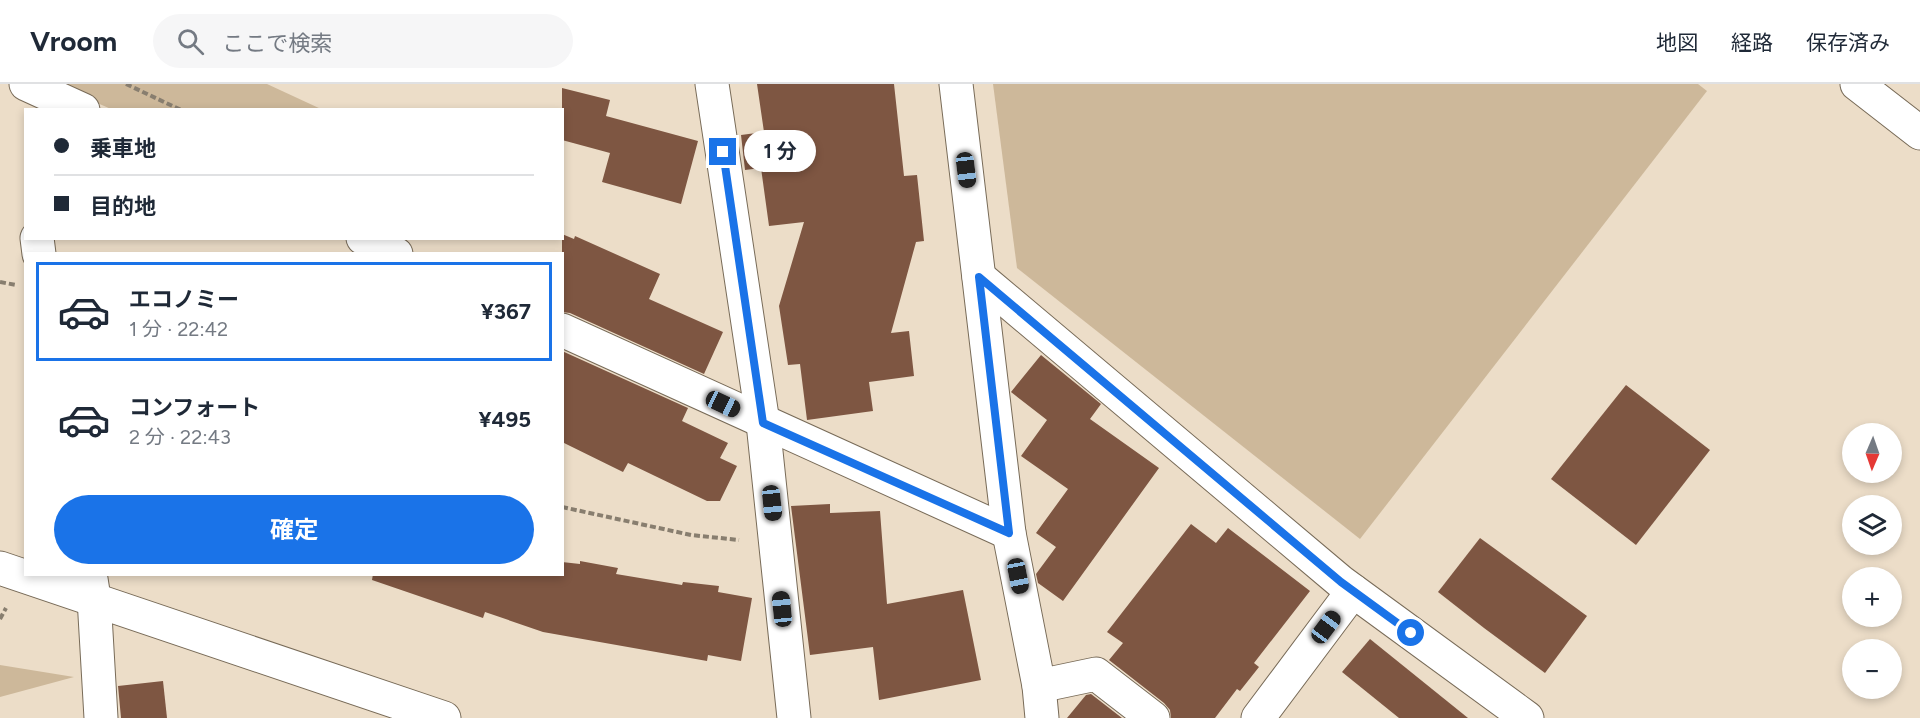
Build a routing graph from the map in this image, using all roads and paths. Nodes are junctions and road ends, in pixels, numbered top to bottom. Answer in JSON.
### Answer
{"nodes":[{"id":1,"x":26,"y":84,"type":"edge"},
{"id":2,"x":126,"y":84,"type":"edge"},
{"id":3,"x":712,"y":84,"type":"edge"},
{"id":4,"x":956,"y":84,"type":"edge"},
{"id":5,"x":1857,"y":84,"type":"edge"},
{"id":6,"x":26,"y":108,"type":"edge"},
{"id":7,"x":78,"y":108,"type":"edge"},
{"id":8,"x":177,"y":108,"type":"edge"},
{"id":9,"x":1920,"y":133,"type":"edge"},
{"id":10,"x":367,"y":240,"type":"edge"},
{"id":11,"x":392,"y":252,"type":"edge"},
{"id":12,"x":979,"y":277,"type":"junction"},
{"id":13,"x":0,"y":282,"type":"edge"},
{"id":14,"x":24,"y":287,"type":"edge"},
{"id":15,"x":564,"y":331,"type":"edge"},
{"id":16,"x":763,"y":423,"type":"junction"},
{"id":17,"x":564,"y":507,"type":"edge"},
{"id":18,"x":1009,"y":533,"type":"junction"},
{"id":19,"x":776,"y":543,"type":"junction"},
{"id":20,"x":0,"y":568,"type":"edge"},
{"id":21,"x":24,"y":573,"type":"edge"},
{"id":22,"x":41,"y":576,"type":"edge"},
{"id":23,"x":92,"y":586,"type":"edge"},
{"id":24,"x":1353,"y":591,"type":"junction"},
{"id":25,"x":1039,"y":686,"type":"junction"},
{"id":26,"x":101,"y":718,"type":"edge"},
{"id":27,"x":444,"y":718,"type":"edge"},
{"id":28,"x":794,"y":718,"type":"edge"},
{"id":29,"x":1042,"y":718,"type":"edge"},
{"id":30,"x":1153,"y":718,"type":"edge"},
{"id":31,"x":1258,"y":718,"type":"edge"},
{"id":32,"x":1525,"y":718,"type":"edge"}],
"edges":[{"from":1,"to":6,"type":"street"},
{"from":1,"to":7,"type":"street"},
{"from":2,"to":8,"type":"path"},
{"from":3,"to":16,"type":"street"},
{"from":4,"to":12,"type":"street"},
{"from":5,"to":9,"type":"street"},
{"from":10,"to":11,"type":"street"},
{"from":12,"to":18,"type":"street"},
{"from":12,"to":24,"type":"street"},
{"from":13,"to":14,"type":"path"},
{"from":15,"to":16,"type":"street"},
{"from":16,"to":18,"type":"street"},
{"from":16,"to":19,"type":"street"},
{"from":17,"to":19,"type":"path"},
{"from":18,"to":25,"type":"street"},
{"from":19,"to":28,"type":"street"},
{"from":20,"to":21,"type":"street"},
{"from":22,"to":23,"type":"street"},
{"from":23,"to":26,"type":"street"},
{"from":23,"to":27,"type":"street"},
{"from":24,"to":31,"type":"street"},
{"from":24,"to":32,"type":"street"},
{"from":25,"to":29,"type":"street"},
{"from":25,"to":30,"type":"street"}]}
